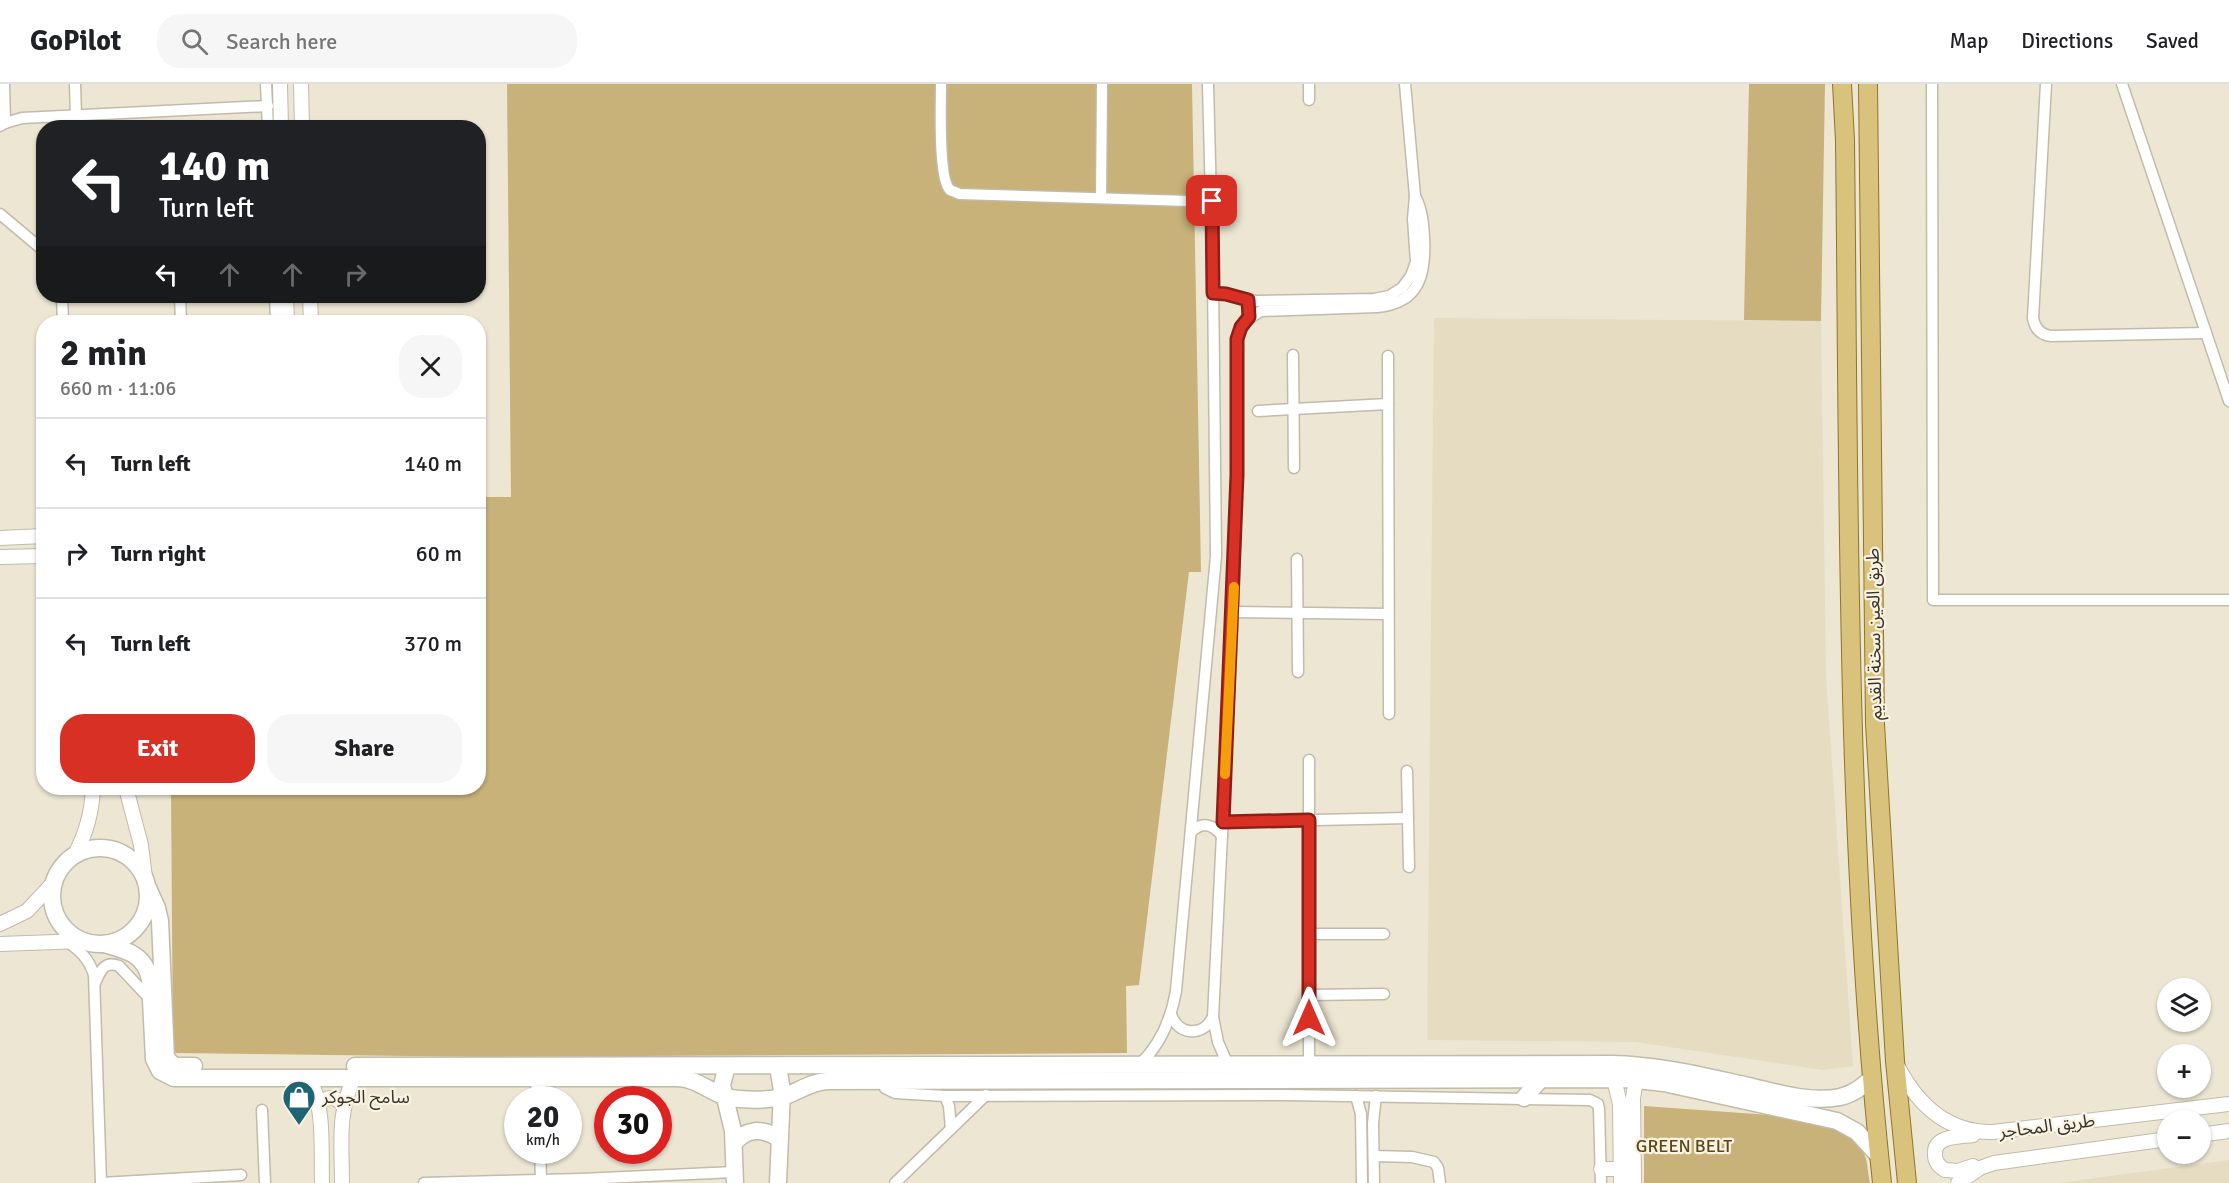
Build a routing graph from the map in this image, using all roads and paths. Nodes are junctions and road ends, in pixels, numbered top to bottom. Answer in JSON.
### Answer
{"nodes":[{"id":1,"x":4,"y":84,"type":"edge"},
{"id":2,"x":75,"y":84,"type":"edge"},
{"id":3,"x":266,"y":84,"type":"edge"},
{"id":4,"x":280,"y":84,"type":"edge"},
{"id":5,"x":301,"y":84,"type":"edge"},
{"id":6,"x":941,"y":84,"type":"edge"},
{"id":7,"x":1102,"y":84,"type":"edge"},
{"id":8,"x":1208,"y":84,"type":"edge"},
{"id":9,"x":1309,"y":84,"type":"edge"},
{"id":10,"x":1405,"y":84,"type":"edge"},
{"id":11,"x":1842,"y":84,"type":"edge"},
{"id":12,"x":1868,"y":84,"type":"edge"},
{"id":13,"x":1932,"y":84,"type":"edge"},
{"id":14,"x":2046,"y":84,"type":"edge"},
{"id":15,"x":2122,"y":84,"type":"edge"},
{"id":16,"x":1309,"y":100,"type":"dead end"},
{"id":17,"x":268,"y":106,"type":"junction"},
{"id":18,"x":76,"y":116,"type":"junction"},
{"id":19,"x":268,"y":120,"type":"edge"},
{"id":20,"x":281,"y":120,"type":"edge"},
{"id":21,"x":306,"y":120,"type":"edge"},
{"id":22,"x":3,"y":124,"type":"edge"},
{"id":23,"x":1415,"y":196,"type":"junction"},
{"id":24,"x":1101,"y":198,"type":"junction"},
{"id":25,"x":1188,"y":201,"type":"dead end"},
{"id":26,"x":2,"y":220,"type":"edge"},
{"id":27,"x":36,"y":245,"type":"edge"},
{"id":28,"x":1213,"y":293,"type":"junction"},
{"id":29,"x":1248,"y":300,"type":"junction"},
{"id":30,"x":1249,"y":317,"type":"junction"},
{"id":31,"x":2206,"y":333,"type":"junction"},
{"id":32,"x":1293,"y":355,"type":"dead end"},
{"id":33,"x":1388,"y":356,"type":"dead end"},
{"id":34,"x":2229,"y":401,"type":"edge"},
{"id":35,"x":1388,"y":404,"type":"junction"},
{"id":36,"x":1294,"y":410,"type":"junction"},
{"id":37,"x":1258,"y":411,"type":"dead end"},
{"id":38,"x":1294,"y":468,"type":"dead end"},
{"id":39,"x":36,"y":536,"type":"edge"},
{"id":40,"x":0,"y":538,"type":"edge"},
{"id":41,"x":36,"y":556,"type":"edge"},
{"id":42,"x":0,"y":557,"type":"edge"},
{"id":43,"x":19,"y":557,"type":"junction"},
{"id":44,"x":1297,"y":559,"type":"dead end"},
{"id":45,"x":36,"y":564,"type":"edge"},
{"id":46,"x":2229,"y":600,"type":"edge"},
{"id":47,"x":1233,"y":612,"type":"junction"},
{"id":48,"x":1297,"y":613,"type":"junction"},
{"id":49,"x":1388,"y":614,"type":"junction"},
{"id":50,"x":1298,"y":672,"type":"dead end"},
{"id":51,"x":1389,"y":714,"type":"dead end"},
{"id":52,"x":1310,"y":760,"type":"dead end"},
{"id":53,"x":1407,"y":771,"type":"dead end"},
{"id":54,"x":92,"y":795,"type":"edge"},
{"id":55,"x":128,"y":795,"type":"edge"},
{"id":56,"x":1408,"y":818,"type":"junction"},
{"id":57,"x":1309,"y":820,"type":"junction"},
{"id":58,"x":1223,"y":822,"type":"junction"},
{"id":59,"x":1191,"y":832,"type":"junction"},
{"id":60,"x":1222,"y":836,"type":"junction"},
{"id":61,"x":75,"y":854,"type":"junction"},
{"id":62,"x":1409,"y":867,"type":"dead end"},
{"id":63,"x":54,"y":882,"type":"junction"},
{"id":64,"x":147,"y":883,"type":"junction"},
{"id":65,"x":0,"y":924,"type":"edge"},
{"id":66,"x":1309,"y":934,"type":"junction"},
{"id":67,"x":1384,"y":934,"type":"dead end"},
{"id":68,"x":66,"y":941,"type":"junction"},
{"id":69,"x":83,"y":941,"type":"junction"},
{"id":70,"x":0,"y":944,"type":"edge"},
{"id":71,"x":104,"y":944,"type":"junction"},
{"id":72,"x":95,"y":983,"type":"junction"},
{"id":73,"x":1384,"y":994,"type":"dead end"},
{"id":74,"x":1309,"y":995,"type":"junction"},
{"id":75,"x":151,"y":1000,"type":"junction"},
{"id":76,"x":1170,"y":1014,"type":"junction"},
{"id":77,"x":1213,"y":1017,"type":"junction"},
{"id":78,"x":1895,"y":1061,"type":"junction"},
{"id":79,"x":1140,"y":1064,"type":"junction"},
{"id":80,"x":1228,"y":1065,"type":"junction"},
{"id":81,"x":1309,"y":1065,"type":"junction"},
{"id":82,"x":727,"y":1066,"type":"junction"},
{"id":83,"x":778,"y":1066,"type":"junction"},
{"id":84,"x":309,"y":1078,"type":"junction"},
{"id":85,"x":354,"y":1078,"type":"junction"},
{"id":86,"x":536,"y":1078,"type":"junction"},
{"id":87,"x":1872,"y":1078,"type":"junction"},
{"id":88,"x":1541,"y":1079,"type":"junction"},
{"id":89,"x":1614,"y":1079,"type":"junction"},
{"id":90,"x":1636,"y":1080,"type":"junction"},
{"id":91,"x":882,"y":1081,"type":"junction"},
{"id":92,"x":536,"y":1086,"type":"edge"},
{"id":93,"x":986,"y":1095,"type":"junction"},
{"id":94,"x":945,"y":1096,"type":"junction"},
{"id":95,"x":1356,"y":1096,"type":"junction"},
{"id":96,"x":1376,"y":1096,"type":"junction"},
{"id":97,"x":1841,"y":1096,"type":"junction"},
{"id":98,"x":725,"y":1097,"type":"junction"},
{"id":99,"x":781,"y":1097,"type":"junction"},
{"id":100,"x":1524,"y":1098,"type":"junction"},
{"id":101,"x":319,"y":1104,"type":"junction"},
{"id":102,"x":2229,"y":1104,"type":"edge"},
{"id":103,"x":343,"y":1105,"type":"junction"},
{"id":104,"x":262,"y":1110,"type":"dead end"},
{"id":105,"x":1837,"y":1121,"type":"junction"},
{"id":106,"x":951,"y":1129,"type":"junction"},
{"id":107,"x":2229,"y":1131,"type":"edge"},
{"id":108,"x":1993,"y":1132,"type":"junction"},
{"id":109,"x":2211,"y":1133,"type":"edge"},
{"id":110,"x":778,"y":1138,"type":"junction"},
{"id":111,"x":2157,"y":1141,"type":"edge"},
{"id":112,"x":734,"y":1143,"type":"junction"},
{"id":113,"x":1374,"y":1156,"type":"junction"},
{"id":114,"x":1879,"y":1156,"type":"junction"},
{"id":115,"x":1994,"y":1163,"type":"junction"},
{"id":116,"x":540,"y":1164,"type":"edge"},
{"id":117,"x":1601,"y":1168,"type":"junction"},
{"id":118,"x":1621,"y":1169,"type":"junction"},
{"id":119,"x":241,"y":1175,"type":"dead end"},
{"id":120,"x":735,"y":1178,"type":"edge"},
{"id":121,"x":541,"y":1180,"type":"junction"},
{"id":122,"x":457,"y":1182,"type":"edge"},
{"id":123,"x":101,"y":1183,"type":"edge"},
{"id":124,"x":265,"y":1183,"type":"edge"},
{"id":125,"x":322,"y":1183,"type":"edge"},
{"id":126,"x":342,"y":1183,"type":"edge"},
{"id":127,"x":424,"y":1183,"type":"edge"},
{"id":128,"x":778,"y":1183,"type":"edge"},
{"id":129,"x":895,"y":1183,"type":"edge"},
{"id":130,"x":1362,"y":1183,"type":"edge"},
{"id":131,"x":1374,"y":1183,"type":"edge"},
{"id":132,"x":1440,"y":1183,"type":"edge"},
{"id":133,"x":1601,"y":1183,"type":"edge"},
{"id":134,"x":1621,"y":1183,"type":"edge"},
{"id":135,"x":1634,"y":1183,"type":"edge"},
{"id":136,"x":1882,"y":1183,"type":"edge"},
{"id":137,"x":1907,"y":1183,"type":"edge"},
{"id":138,"x":1958,"y":1183,"type":"edge"}],
"edges":[{"from":1,"to":22,"type":"street"},
{"from":2,"to":18,"type":"street"},
{"from":3,"to":17,"type":"street"},
{"from":4,"to":20,"type":"street"},
{"from":5,"to":21,"type":"street"},
{"from":6,"to":24,"type":"street"},
{"from":7,"to":24,"type":"street"},
{"from":8,"to":28,"type":"street"},
{"from":9,"to":16,"type":"street"},
{"from":10,"to":23,"type":"street"},
{"from":11,"to":87,"type":"main road","name":"طريق العين سخنة القديم"},
{"from":12,"to":78,"type":"main road","name":"طريق العين سخنة القديم"},
{"from":13,"to":46,"type":"street"},
{"from":14,"to":31,"type":"street"},
{"from":15,"to":31,"type":"street"},
{"from":17,"to":18,"type":"street"},
{"from":17,"to":19,"type":"street"},
{"from":18,"to":22,"type":"street"},
{"from":23,"to":29,"type":"street"},
{"from":23,"to":30,"type":"street"},
{"from":24,"to":25,"type":"street"},
{"from":26,"to":27,"type":"street"},
{"from":28,"to":29,"type":"street"},
{"from":28,"to":59,"type":"street"},
{"from":29,"to":30,"type":"street"},
{"from":30,"to":47,"type":"street"},
{"from":31,"to":34,"type":"street"},
{"from":32,"to":36,"type":"street"},
{"from":33,"to":35,"type":"street"},
{"from":35,"to":36,"type":"street"},
{"from":35,"to":49,"type":"street"},
{"from":36,"to":37,"type":"street"},
{"from":36,"to":38,"type":"street"},
{"from":39,"to":40,"type":"street"},
{"from":41,"to":43,"type":"street"},
{"from":42,"to":43,"type":"street"},
{"from":43,"to":45,"type":"street"},
{"from":44,"to":48,"type":"street"},
{"from":47,"to":48,"type":"street"},
{"from":47,"to":58,"type":"street"},
{"from":48,"to":49,"type":"street"},
{"from":48,"to":50,"type":"street"},
{"from":49,"to":51,"type":"street"},
{"from":52,"to":57,"type":"street"},
{"from":53,"to":56,"type":"street"},
{"from":54,"to":61,"type":"street"},
{"from":55,"to":64,"type":"street"},
{"from":56,"to":57,"type":"street"},
{"from":56,"to":62,"type":"street"},
{"from":57,"to":58,"type":"street"},
{"from":57,"to":66,"type":"street"},
{"from":58,"to":60,"type":"street"},
{"from":59,"to":60,"type":"street"},
{"from":59,"to":76,"type":"street"},
{"from":60,"to":77,"type":"street"},
{"from":61,"to":63,"type":"main road"},
{"from":61,"to":64,"type":"main road"},
{"from":63,"to":65,"type":"street"},
{"from":63,"to":69,"type":"main road"},
{"from":64,"to":71,"type":"main road"},
{"from":64,"to":82,"type":"main road"},
{"from":66,"to":67,"type":"street"},
{"from":66,"to":74,"type":"street"},
{"from":68,"to":69,"type":"street"},
{"from":68,"to":70,"type":"street"},
{"from":68,"to":72,"type":"street"},
{"from":69,"to":71,"type":"main road"},
{"from":71,"to":75,"type":"main road"},
{"from":72,"to":75,"type":"street"},
{"from":72,"to":123,"type":"street"},
{"from":73,"to":74,"type":"street"},
{"from":74,"to":81,"type":"street"},
{"from":75,"to":84,"type":"main road"},
{"from":76,"to":77,"type":"street"},
{"from":76,"to":79,"type":"street"},
{"from":77,"to":80,"type":"street"},
{"from":78,"to":108,"type":"street","name":"طريق المحاجر"},
{"from":78,"to":137,"type":"main road","name":"طريق العين سخنة القديم"},
{"from":79,"to":80,"type":"main road"},
{"from":79,"to":83,"type":"main road"},
{"from":80,"to":81,"type":"main road"},
{"from":81,"to":97,"type":"main road"},
{"from":82,"to":83,"type":"main road"},
{"from":82,"to":98,"type":"main road"},
{"from":83,"to":99,"type":"main road"},
{"from":84,"to":85,"type":"main road"},
{"from":84,"to":101,"type":"street"},
{"from":85,"to":86,"type":"main road"},
{"from":85,"to":103,"type":"street"},
{"from":86,"to":92,"type":"street"},
{"from":86,"to":98,"type":"main road"},
{"from":87,"to":97,"type":"main road"},
{"from":87,"to":114,"type":"main road","name":"طريق العين سخنة القديم"},
{"from":88,"to":89,"type":"main road"},
{"from":88,"to":91,"type":"main road"},
{"from":88,"to":100,"type":"main road"},
{"from":89,"to":90,"type":"main road"},
{"from":89,"to":118,"type":"street"},
{"from":90,"to":105,"type":"main road"},
{"from":90,"to":135,"type":"street"},
{"from":91,"to":94,"type":"street"},
{"from":91,"to":99,"type":"main road"},
{"from":93,"to":94,"type":"street"},
{"from":93,"to":95,"type":"street"},
{"from":93,"to":106,"type":"street"},
{"from":94,"to":106,"type":"street"},
{"from":95,"to":96,"type":"street"},
{"from":95,"to":130,"type":"street"},
{"from":96,"to":100,"type":"street"},
{"from":96,"to":113,"type":"street"},
{"from":97,"to":105,"type":"main road"},
{"from":98,"to":99,"type":"main road"},
{"from":98,"to":112,"type":"main road"},
{"from":99,"to":110,"type":"main road"},
{"from":100,"to":117,"type":"street"},
{"from":101,"to":103,"type":"street"},
{"from":101,"to":125,"type":"street"},
{"from":102,"to":108,"type":"street","name":"طريق المحاجر"},
{"from":103,"to":126,"type":"street"},
{"from":104,"to":124,"type":"street"},
{"from":105,"to":114,"type":"main road"},
{"from":106,"to":129,"type":"street"},
{"from":107,"to":109,"type":"street"},
{"from":108,"to":115,"type":"street"},
{"from":110,"to":112,"type":"main road"},
{"from":110,"to":128,"type":"main road"},
{"from":111,"to":115,"type":"street","name":"طريق المحاجر"},
{"from":112,"to":120,"type":"main road"},
{"from":113,"to":131,"type":"street"},
{"from":113,"to":132,"type":"street"},
{"from":114,"to":136,"type":"main road","name":"طريق العين سخنة القديم"},
{"from":115,"to":138,"type":"street","name":"طريق المحاجر"},
{"from":116,"to":121,"type":"street"},
{"from":117,"to":118,"type":"street"},
{"from":117,"to":133,"type":"street"},
{"from":118,"to":134,"type":"street"},
{"from":119,"to":123,"type":"street"},
{"from":120,"to":121,"type":"street"},
{"from":121,"to":122,"type":"street"},
{"from":122,"to":127,"type":"street"}]}
